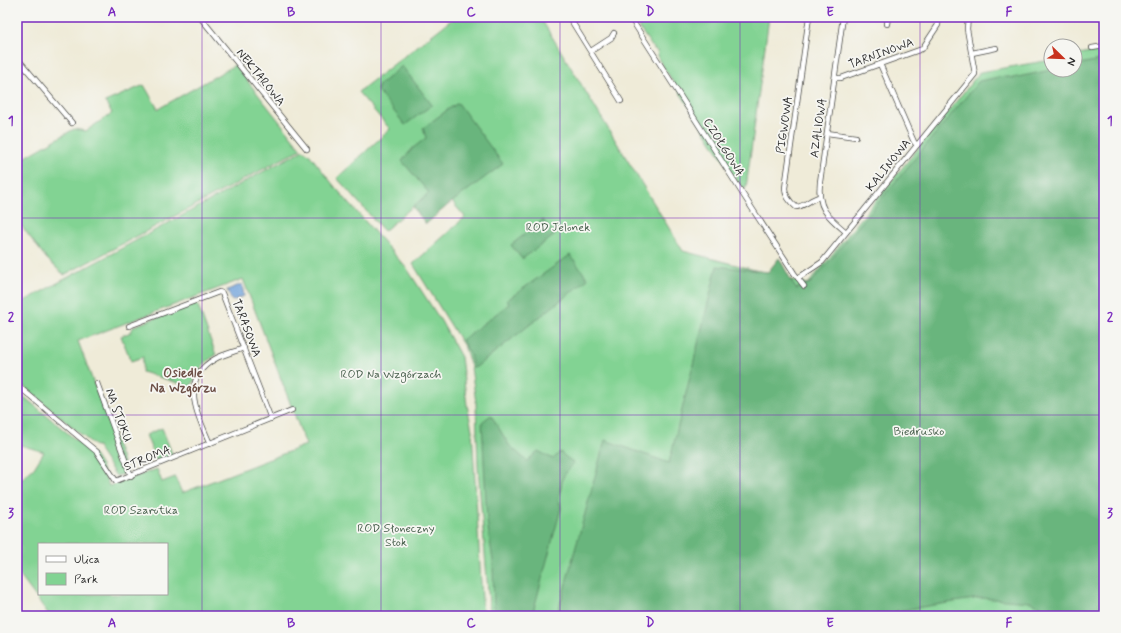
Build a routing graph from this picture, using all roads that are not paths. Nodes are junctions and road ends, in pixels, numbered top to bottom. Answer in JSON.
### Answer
{"nodes":[{"id":1,"x":200,"y":17,"type":"edge"},
{"id":2,"x":570,"y":17,"type":"edge"},
{"id":3,"x":630,"y":17,"type":"edge"},
{"id":4,"x":809,"y":17,"type":"edge"},
{"id":5,"x":843,"y":17,"type":"edge"},
{"id":6,"x":888,"y":17,"type":"edge"},
{"id":7,"x":939,"y":17,"type":"edge"},
{"id":8,"x":968,"y":17,"type":"edge"},
{"id":9,"x":887,"y":24,"type":"dead end"},
{"id":10,"x":614,"y":33,"type":"dead end"},
{"id":11,"x":1104,"y":46,"type":"edge"},
{"id":12,"x":996,"y":48,"type":"dead end"},
{"id":13,"x":1092,"y":48,"type":"dead end"},
{"id":14,"x":590,"y":51,"type":"junction"},
{"id":15,"x":972,"y":53,"type":"junction"},
{"id":16,"x":17,"y":58,"type":"edge"},
{"id":17,"x":880,"y":64,"type":"junction"},
{"id":18,"x":835,"y":78,"type":"junction"},
{"id":19,"x":621,"y":101,"type":"dead end"},
{"id":20,"x":72,"y":123,"type":"dead end"},
{"id":21,"x":827,"y":133,"type":"junction"},
{"id":22,"x":856,"y":137,"type":"dead end"},
{"id":23,"x":917,"y":145,"type":"junction"},
{"id":24,"x":307,"y":149,"type":"dead end"},
{"id":25,"x":819,"y":197,"type":"junction"},
{"id":26,"x":846,"y":232,"type":"junction"},
{"id":27,"x":798,"y":278,"type":"junction"},
{"id":28,"x":804,"y":286,"type":"dead end"},
{"id":29,"x":128,"y":326,"type":"dead end"},
{"id":30,"x":244,"y":348,"type":"junction"},
{"id":31,"x":97,"y":383,"type":"dead end"},
{"id":32,"x":17,"y":385,"type":"edge"},
{"id":33,"x":292,"y":410,"type":"dead end"},
{"id":34,"x":271,"y":419,"type":"junction"},
{"id":35,"x":210,"y":444,"type":"junction"},
{"id":36,"x":131,"y":476,"type":"junction"},
{"id":37,"x":17,"y":611,"type":"edge"},
{"id":38,"x":20,"y":616,"type":"edge"}],
"edges":[{"from":1,"to":24,"type":"street","name":"NEKTAROWA"},
{"from":2,"to":14,"type":"street"},
{"from":3,"to":27,"type":"street","name":"CZOŁGOWA"},
{"from":4,"to":25,"type":"street","name":"PIGWOWA"},
{"from":5,"to":18,"type":"street","name":"AZALIOWA"},
{"from":6,"to":9,"type":"street"},
{"from":7,"to":17,"type":"street","name":"TARNINOWA"},
{"from":8,"to":15,"type":"street","name":"KALINOWA"},
{"from":10,"to":14,"type":"street"},
{"from":11,"to":13,"type":"street"},
{"from":12,"to":15,"type":"street"},
{"from":14,"to":19,"type":"street"},
{"from":15,"to":23,"type":"street","name":"KALINOWA"},
{"from":16,"to":20,"type":"street"},
{"from":17,"to":18,"type":"street","name":"TARNINOWA"},
{"from":17,"to":23,"type":"street"},
{"from":18,"to":21,"type":"street","name":"AZALIOWA"},
{"from":21,"to":22,"type":"street"},
{"from":21,"to":25,"type":"street","name":"AZALIOWA"},
{"from":23,"to":26,"type":"street","name":"KALINOWA"},
{"from":25,"to":26,"type":"street","name":"AZALIOWA"},
{"from":26,"to":27,"type":"street","name":"KALINOWA"},
{"from":27,"to":28,"type":"street","name":"CZOŁGOWA"},
{"from":29,"to":30,"type":"street","name":"TARASOWA"},
{"from":30,"to":34,"type":"street","name":"TARASOWA"},
{"from":30,"to":35,"type":"street"},
{"from":31,"to":36,"type":"street","name":"NA STOKU"},
{"from":32,"to":36,"type":"street","name":"STROMA"},
{"from":33,"to":34,"type":"street","name":"STROMA"},
{"from":34,"to":35,"type":"street","name":"STROMA"},
{"from":35,"to":36,"type":"street","name":"STROMA"},
{"from":37,"to":38,"type":"street"}]}
